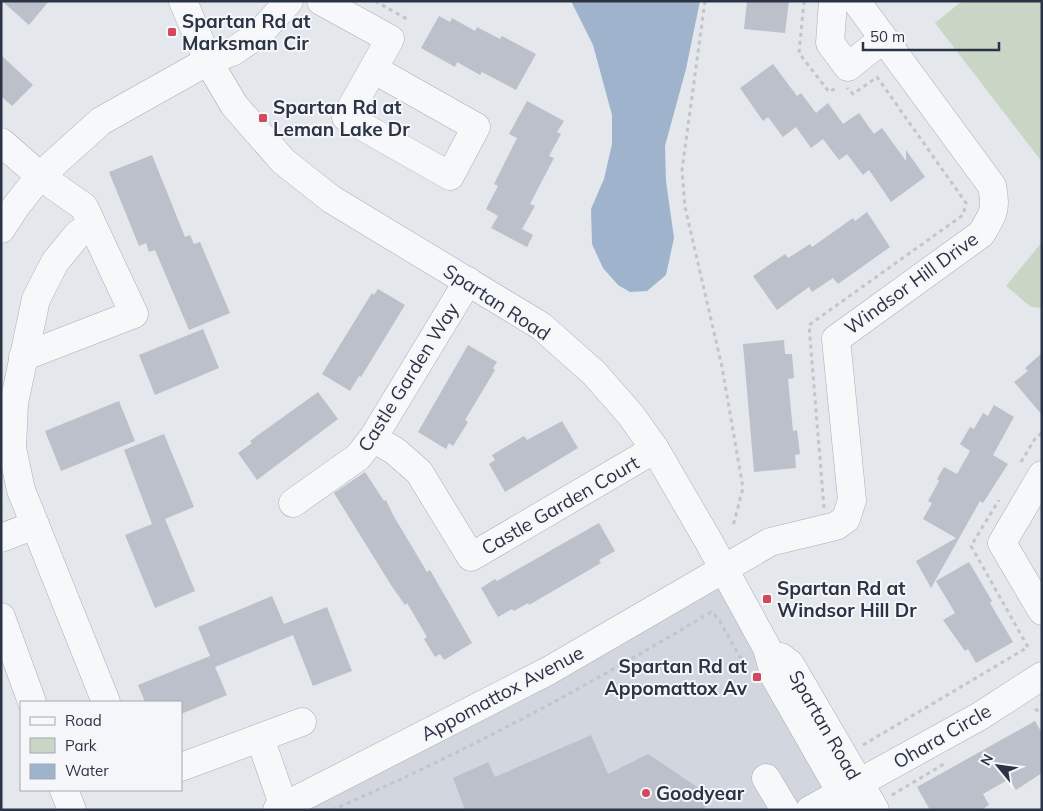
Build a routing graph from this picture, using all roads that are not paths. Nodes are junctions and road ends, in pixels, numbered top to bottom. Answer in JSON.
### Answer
{"nodes":[{"id":1,"x":183,"y":1,"type":"edge"},
{"id":2,"x":289,"y":1,"type":"edge"},
{"id":3,"x":321,"y":1,"type":"edge"},
{"id":4,"x":833,"y":1,"type":"edge"},
{"id":5,"x":856,"y":1,"type":"edge"},
{"id":6,"x":882,"y":39,"type":"junction"},
{"id":7,"x":208,"y":61,"type":"junction"},
{"id":8,"x":374,"y":70,"type":"junction"},
{"id":9,"x":1,"y":142,"type":"edge"},
{"id":10,"x":40,"y":176,"type":"junction"},
{"id":11,"x":92,"y":226,"type":"junction"},
{"id":12,"x":1,"y":230,"type":"edge"},
{"id":13,"x":468,"y":282,"type":"junction"},
{"id":14,"x":23,"y":357,"type":"junction"},
{"id":15,"x":373,"y":438,"type":"junction"},
{"id":16,"x":655,"y":449,"type":"junction"},
{"id":17,"x":1029,"y":473,"type":"edge"},
{"id":18,"x":293,"y":503,"type":"dead end"},
{"id":19,"x":35,"y":525,"type":"junction"},
{"id":20,"x":1,"y":538,"type":"edge"},
{"id":21,"x":724,"y":569,"type":"junction"},
{"id":22,"x":1041,"y":609,"type":"edge"},
{"id":23,"x":1,"y":617,"type":"edge"},
{"id":24,"x":1042,"y":676,"type":"edge"},
{"id":25,"x":32,"y":701,"type":"edge"},
{"id":26,"x":106,"y":701,"type":"edge"},
{"id":27,"x":302,"y":722,"type":"dead end"},
{"id":28,"x":260,"y":738,"type":"junction"},
{"id":29,"x":182,"y":767,"type":"edge"},
{"id":30,"x":766,"y":778,"type":"dead end"},
{"id":31,"x":64,"y":791,"type":"edge"},
{"id":32,"x":850,"y":795,"type":"edge"},
{"id":33,"x":280,"y":808,"type":"edge"},
{"id":34,"x":72,"y":810,"type":"edge"},
{"id":35,"x":785,"y":810,"type":"edge"},
{"id":36,"x":810,"y":810,"type":"edge"},
{"id":37,"x":875,"y":810,"type":"edge"}],
"edges":[{"from":1,"to":7,"type":"street","name":"Spartan Road"},
{"from":2,"to":7,"type":"street"},
{"from":3,"to":8,"type":"street"},
{"from":4,"to":6,"type":"street"},
{"from":5,"to":6,"type":"street","name":"Windsor Hill Drive"},
{"from":6,"to":21,"type":"street","name":"Windsor Hill Drive"},
{"from":7,"to":10,"type":"street"},
{"from":7,"to":13,"type":"street","name":"Spartan Road"},
{"from":8,"to":8,"type":"street"},
{"from":9,"to":10,"type":"street"},
{"from":10,"to":11,"type":"street"},
{"from":10,"to":12,"type":"street"},
{"from":11,"to":14,"type":"street"},
{"from":11,"to":14,"type":"street"},
{"from":13,"to":15,"type":"street","name":"Castle Garden Way"},
{"from":13,"to":16,"type":"street","name":"Spartan Road"},
{"from":14,"to":19,"type":"street"},
{"from":15,"to":16,"type":"street","name":"Castle Garden Court"},
{"from":15,"to":18,"type":"street","name":"Castle Garden Way"},
{"from":16,"to":21,"type":"street","name":"Spartan Road"},
{"from":17,"to":22,"type":"street"},
{"from":19,"to":20,"type":"street"},
{"from":19,"to":26,"type":"street"},
{"from":21,"to":32,"type":"street","name":"Spartan Road"},
{"from":21,"to":33,"type":"street","name":"Appomattox Avenue"},
{"from":23,"to":25,"type":"street"},
{"from":24,"to":32,"type":"street","name":"Ohara Circle"},
{"from":27,"to":28,"type":"street"},
{"from":28,"to":29,"type":"street"},
{"from":28,"to":33,"type":"street"},
{"from":30,"to":35,"type":"street"},
{"from":31,"to":34,"type":"street"},
{"from":32,"to":36,"type":"street","name":"Ohara Circle"},
{"from":32,"to":37,"type":"street","name":"Spartan Road"}]}
